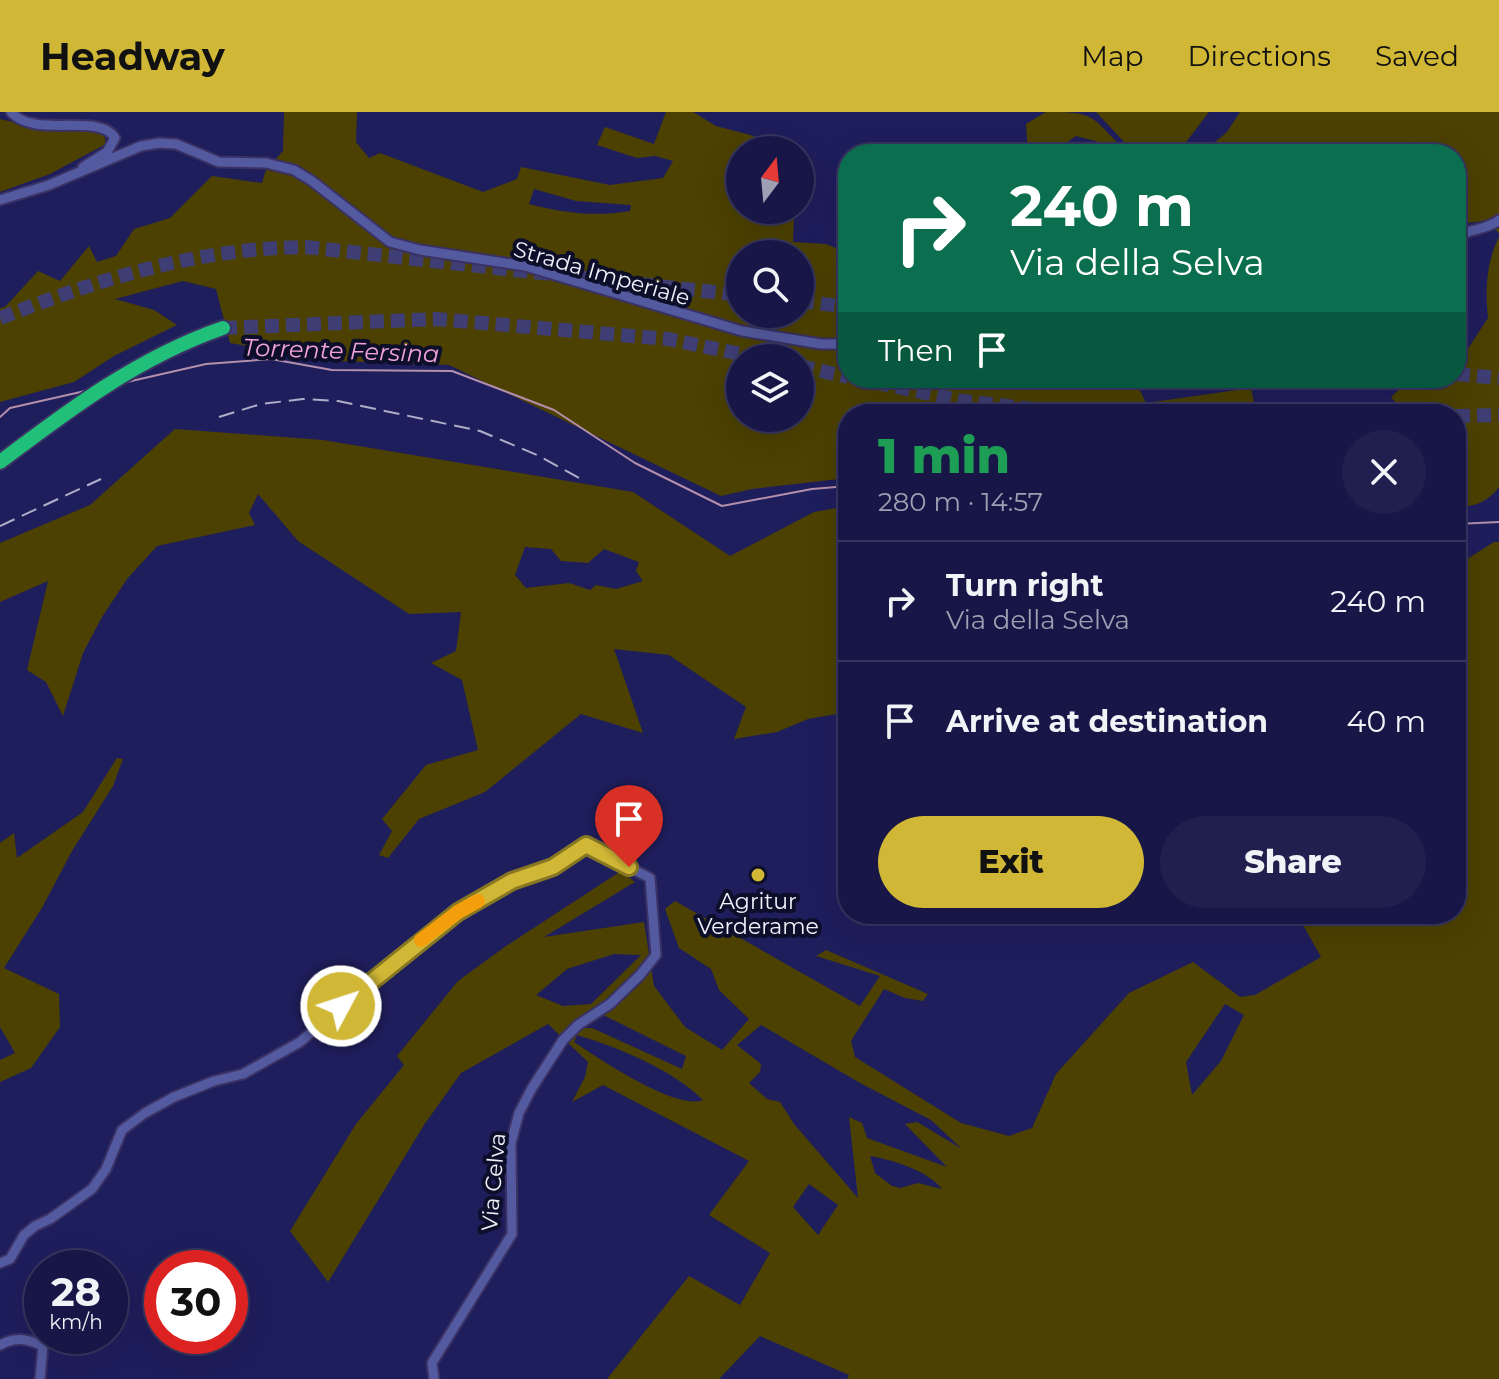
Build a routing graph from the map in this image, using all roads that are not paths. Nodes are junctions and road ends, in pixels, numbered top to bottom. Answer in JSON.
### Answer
{"nodes":[{"id":1,"x":11,"y":112,"type":"edge"},
{"id":2,"x":71,"y":176,"type":"junction"},
{"id":3,"x":0,"y":200,"type":"edge"},
{"id":4,"x":1499,"y":220,"type":"edge"},
{"id":5,"x":1466,"y":232,"type":"edge"},
{"id":6,"x":223,"y":328,"type":"tunnel mouth"},
{"id":7,"x":838,"y":344,"type":"edge"},
{"id":8,"x":0,"y":462,"type":"edge"},
{"id":9,"x":0,"y":1263,"type":"edge"},
{"id":10,"x":0,"y":1345,"type":"edge"},
{"id":11,"x":40,"y":1379,"type":"edge"},
{"id":12,"x":434,"y":1379,"type":"edge"}],
"edges":[{"from":1,"to":2,"type":"street"},
{"from":2,"to":3,"type":"street","name":"Strada Imperiale"},
{"from":2,"to":7,"type":"street","name":"Strada Imperiale"},
{"from":4,"to":5,"type":"street"},
{"from":6,"to":8,"type":"highway"},
{"from":9,"to":12,"type":"street","name":"Via Celva"},
{"from":10,"to":11,"type":"street"}]}
